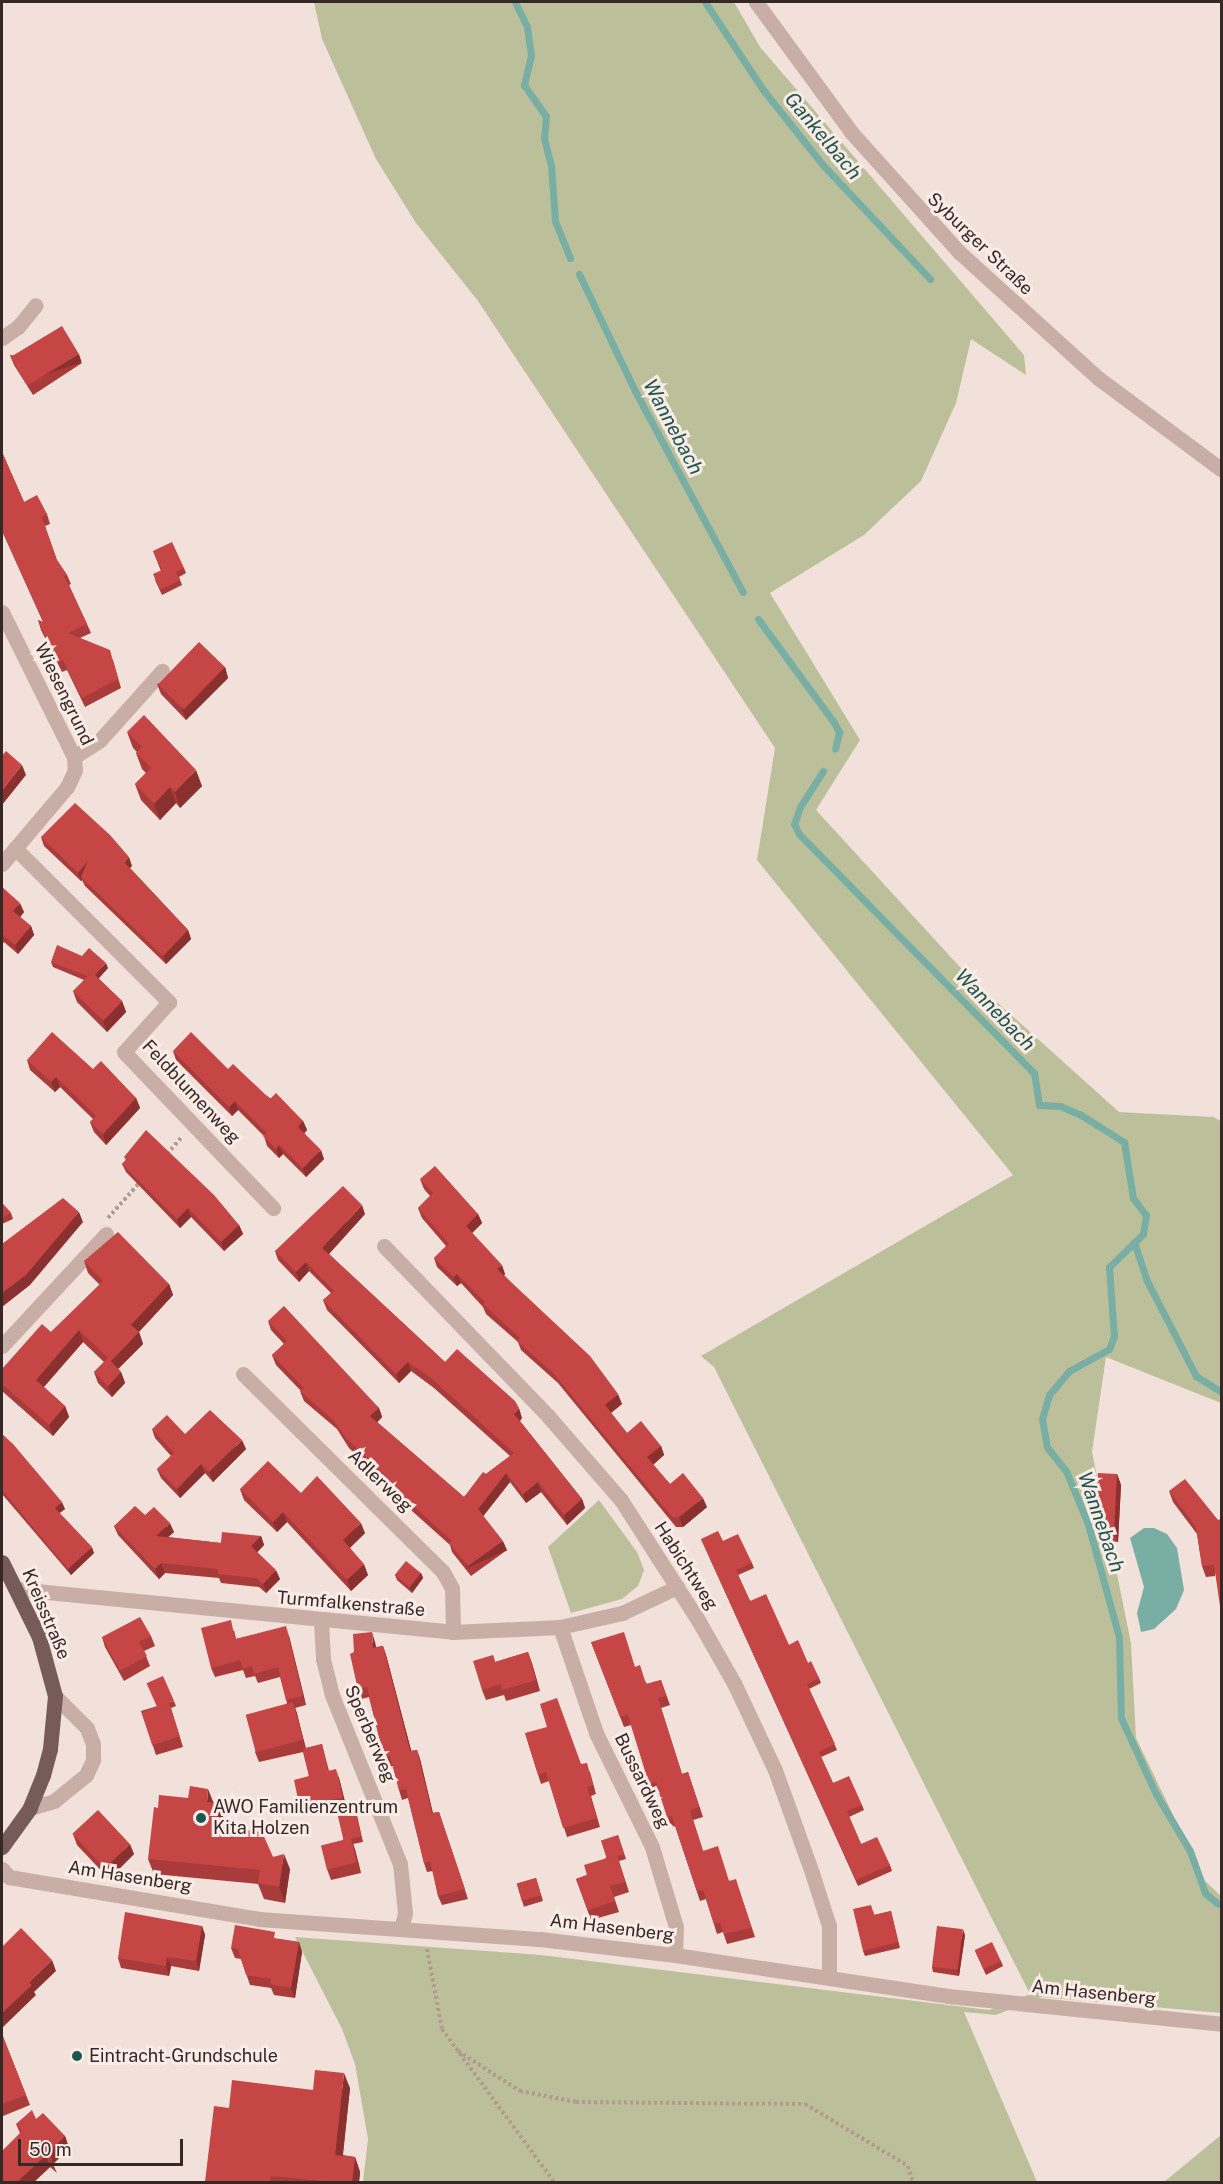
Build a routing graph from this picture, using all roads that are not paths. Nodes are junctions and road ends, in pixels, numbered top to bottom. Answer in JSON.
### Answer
{"nodes":[{"id":1,"x":756,"y":2,"type":"edge"},
{"id":2,"x":36,"y":305,"type":"dead end"},
{"id":3,"x":2,"y":338,"type":"edge"},
{"id":4,"x":1221,"y":470,"type":"edge"},
{"id":5,"x":2,"y":612,"type":"edge"},
{"id":6,"x":162,"y":671,"type":"dead end"},
{"id":7,"x":74,"y":757,"type":"junction"},
{"id":8,"x":15,"y":848,"type":"junction"},
{"id":9,"x":2,"y":864,"type":"edge"},
{"id":10,"x":273,"y":1208,"type":"dead end"},
{"id":11,"x":106,"y":1234,"type":"road end"},
{"id":12,"x":384,"y":1246,"type":"dead end"},
{"id":13,"x":2,"y":1346,"type":"edge"},
{"id":14,"x":243,"y":1374,"type":"dead end"},
{"id":15,"x":2,"y":1562,"type":"edge"},
{"id":16,"x":676,"y":1587,"type":"junction"},
{"id":17,"x":16,"y":1588,"type":"junction"},
{"id":18,"x":321,"y":1621,"type":"junction"},
{"id":19,"x":560,"y":1627,"type":"junction"},
{"id":20,"x":453,"y":1632,"type":"junction"},
{"id":21,"x":55,"y":1696,"type":"junction"},
{"id":22,"x":30,"y":1808,"type":"junction"},
{"id":23,"x":2,"y":1847,"type":"edge"},
{"id":24,"x":2,"y":1869,"type":"edge"},
{"id":25,"x":401,"y":1929,"type":"junction"},
{"id":26,"x":675,"y":1955,"type":"junction"},
{"id":27,"x":829,"y":1978,"type":"junction"},
{"id":28,"x":1221,"y":2024,"type":"edge"}],
"edges":[{"from":1,"to":4,"type":"street","name":"Syburger Straße"},
{"from":2,"to":3,"type":"street"},
{"from":5,"to":7,"type":"street","name":"Wiesengrund"},
{"from":6,"to":7,"type":"street"},
{"from":7,"to":8,"type":"street","name":"Wiesengrund"},
{"from":8,"to":9,"type":"street","name":"Wiesengrund"},
{"from":8,"to":10,"type":"street","name":"Feldblumenweg"},
{"from":11,"to":13,"type":"street"},
{"from":12,"to":16,"type":"street","name":"Habichtweg"},
{"from":14,"to":20,"type":"street","name":"Adlerweg"},
{"from":15,"to":17,"type":"main road","name":"Kreisstraße"},
{"from":16,"to":19,"type":"street","name":"Turmfalkenstraße"},
{"from":16,"to":27,"type":"street","name":"Habichtweg"},
{"from":17,"to":18,"type":"street","name":"Turmfalkenstraße"},
{"from":17,"to":21,"type":"main road","name":"Kreisstraße"},
{"from":18,"to":20,"type":"street","name":"Turmfalkenstraße"},
{"from":18,"to":25,"type":"street","name":"Sperberweg"},
{"from":19,"to":20,"type":"street","name":"Turmfalkenstraße"},
{"from":19,"to":26,"type":"street","name":"Bussardweg"},
{"from":21,"to":22,"type":"main road","name":"Kreisstraße"},
{"from":21,"to":22,"type":"street"},
{"from":22,"to":23,"type":"main road","name":"Kreisstraße"},
{"from":24,"to":25,"type":"street","name":"Am Hasenberg"},
{"from":25,"to":26,"type":"street","name":"Am Hasenberg"},
{"from":26,"to":27,"type":"street","name":"Am Hasenberg"},
{"from":27,"to":28,"type":"street","name":"Am Hasenberg"}]}
